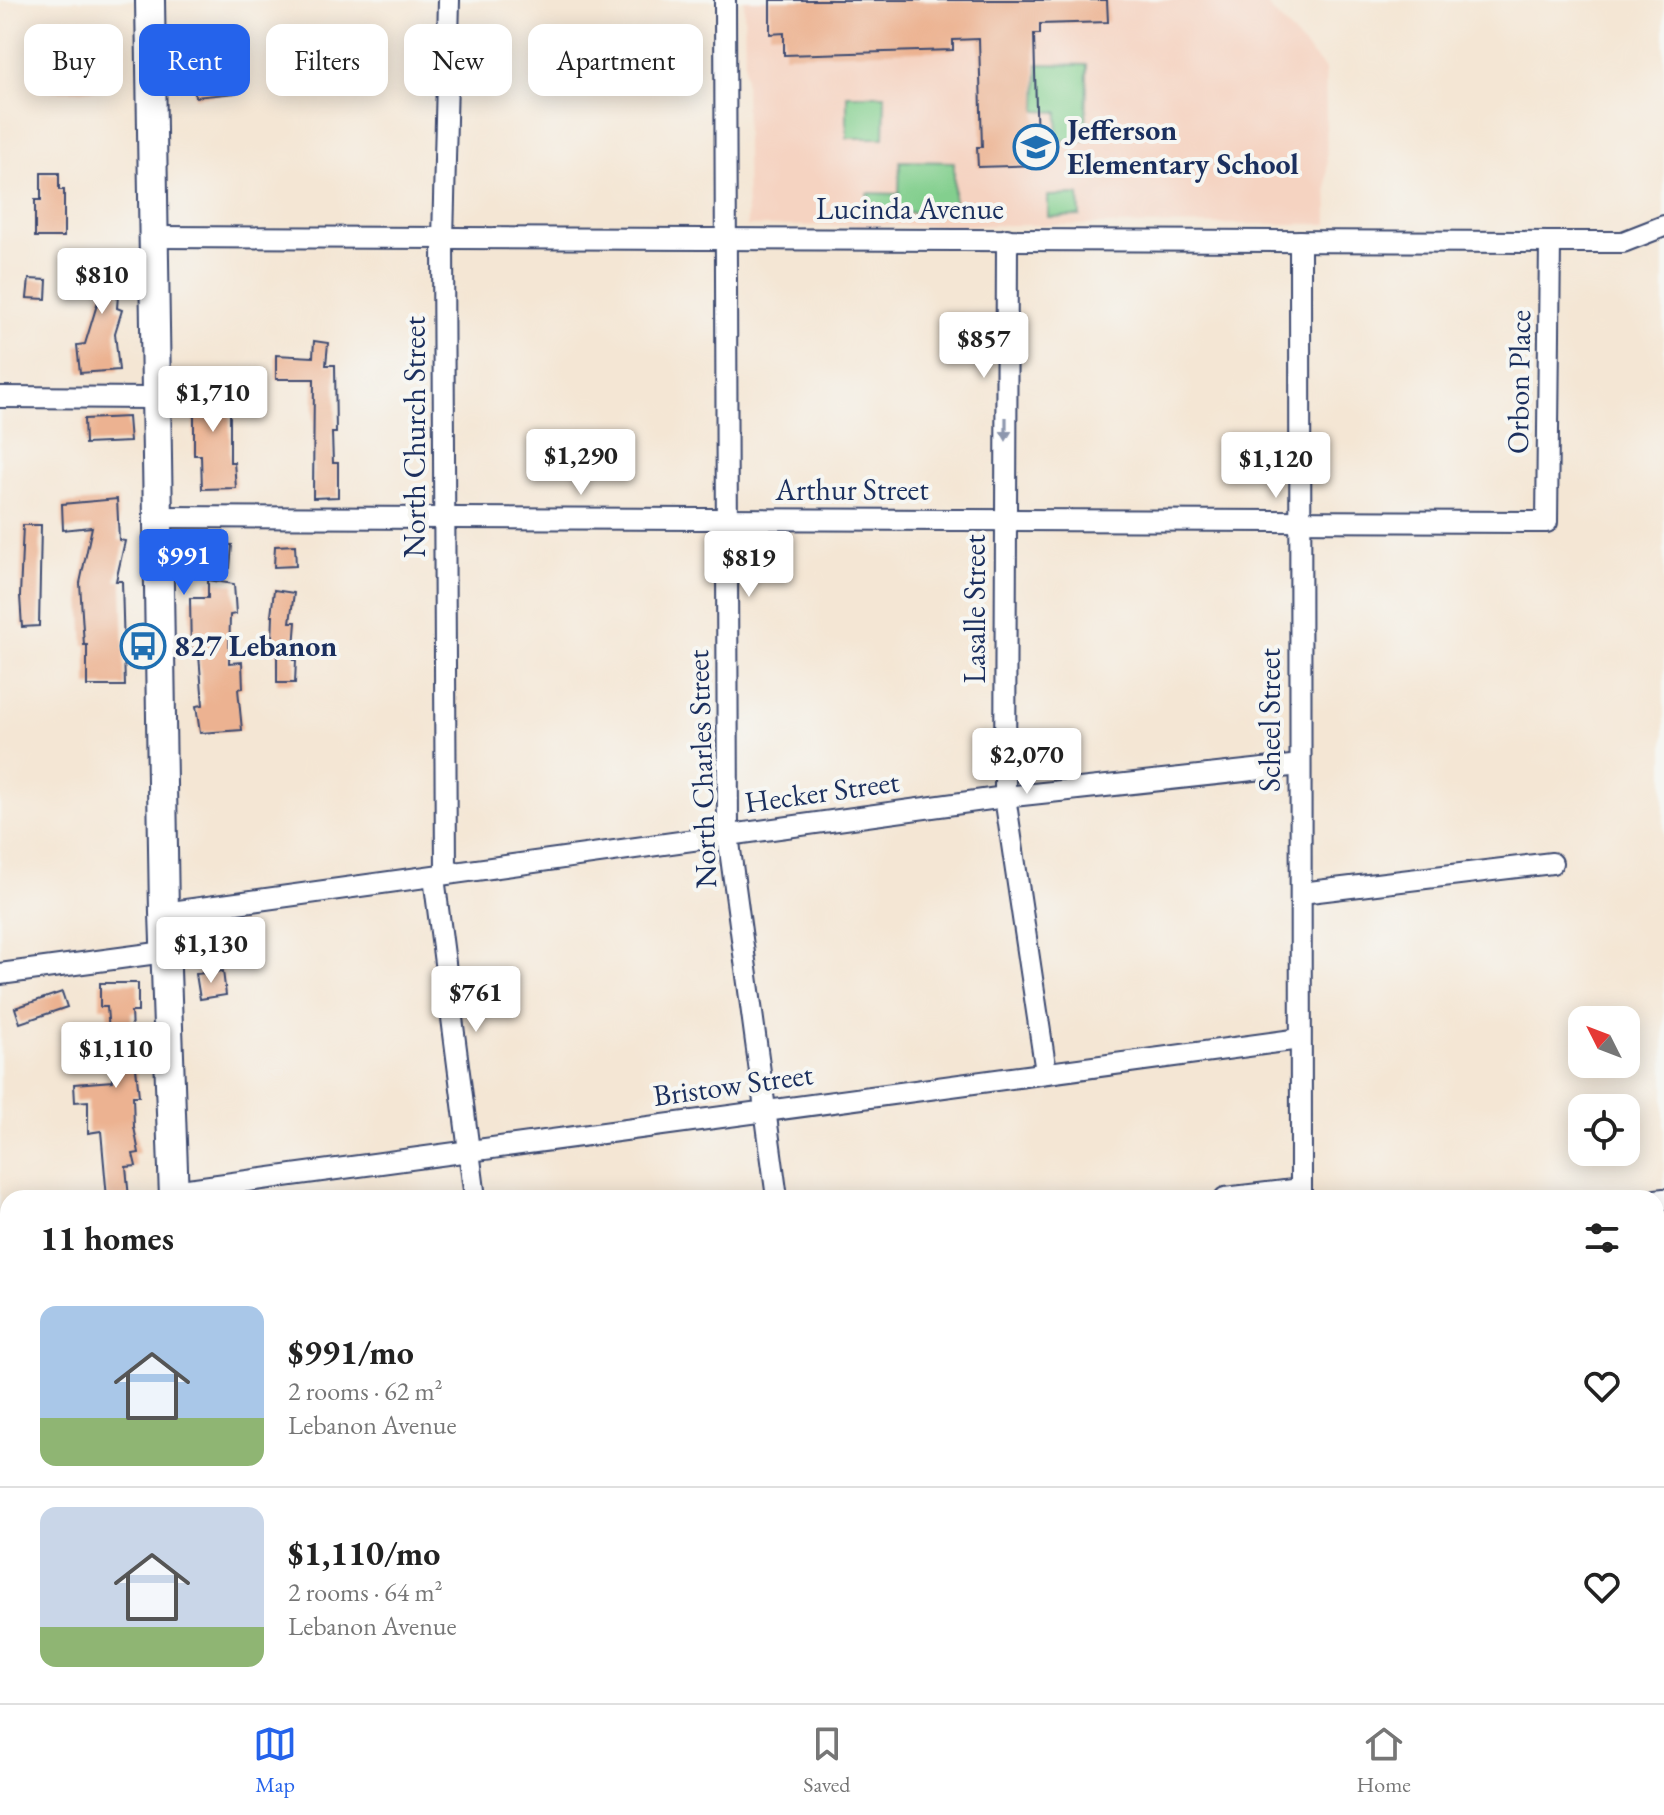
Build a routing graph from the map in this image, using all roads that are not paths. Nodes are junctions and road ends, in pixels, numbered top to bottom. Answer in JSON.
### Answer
{"nodes":[{"id":1,"x":150,"y":0,"type":"edge"},
{"id":2,"x":449,"y":0,"type":"edge"},
{"id":3,"x":725,"y":0,"type":"edge"},
{"id":4,"x":1664,"y":226,"type":"edge"},
{"id":5,"x":153,"y":237,"type":"junction"},
{"id":6,"x":443,"y":239,"type":"junction"},
{"id":7,"x":724,"y":239,"type":"junction"},
{"id":8,"x":1007,"y":239,"type":"junction"},
{"id":9,"x":1300,"y":241,"type":"junction"},
{"id":10,"x":1550,"y":242,"type":"junction"},
{"id":11,"x":0,"y":397,"type":"edge"},
{"id":12,"x":155,"y":398,"type":"junction"},
{"id":13,"x":157,"y":517,"type":"junction"},
{"id":14,"x":446,"y":518,"type":"junction"},
{"id":15,"x":726,"y":520,"type":"junction"},
{"id":16,"x":1005,"y":521,"type":"junction"},
{"id":17,"x":1300,"y":522,"type":"junction"},
{"id":18,"x":1547,"y":522,"type":"joint"},
{"id":19,"x":1300,"y":765,"type":"junction"},
{"id":20,"x":1005,"y":797,"type":"junction"},
{"id":21,"x":728,"y":835,"type":"junction"},
{"id":22,"x":1552,"y":863,"type":"dead end"},
{"id":23,"x":440,"y":876,"type":"junction"},
{"id":24,"x":1301,"y":893,"type":"junction"},
{"id":25,"x":164,"y":913,"type":"junction"},
{"id":26,"x":165,"y":952,"type":"junction"},
{"id":27,"x":0,"y":974,"type":"edge"},
{"id":28,"x":1300,"y":1039,"type":"junction"},
{"id":29,"x":1046,"y":1072,"type":"junction"},
{"id":30,"x":765,"y":1111,"type":"junction"},
{"id":31,"x":469,"y":1151,"type":"junction"},
{"id":32,"x":173,"y":1190,"type":"edge"},
{"id":33,"x":201,"y":1190,"type":"edge"},
{"id":34,"x":474,"y":1190,"type":"edge"},
{"id":35,"x":776,"y":1190,"type":"edge"},
{"id":36,"x":1301,"y":1190,"type":"edge"}],
"edges":[{"from":1,"to":5,"type":"main road"},
{"from":2,"to":6,"type":"street","name":"North Church Street"},
{"from":3,"to":7,"type":"street","name":"North Charles Street"},
{"from":4,"to":10,"type":"street","name":"Lucinda Avenue"},
{"from":5,"to":6,"type":"street","name":"Lucinda Avenue"},
{"from":5,"to":12,"type":"main road"},
{"from":6,"to":7,"type":"street","name":"Lucinda Avenue"},
{"from":6,"to":14,"type":"street","name":"North Church Street"},
{"from":7,"to":8,"type":"street","name":"Lucinda Avenue"},
{"from":7,"to":15,"type":"street","name":"North Charles Street"},
{"from":8,"to":9,"type":"street","name":"Lucinda Avenue"},
{"from":8,"to":16,"type":"street","name":"Lasalle Street","one_way":true},
{"from":9,"to":10,"type":"street","name":"Lucinda Avenue"},
{"from":9,"to":17,"type":"street","name":"Scheel Street"},
{"from":10,"to":18,"type":"street","name":"Orbon Place"},
{"from":11,"to":12,"type":"street"},
{"from":12,"to":13,"type":"main road"},
{"from":13,"to":14,"type":"street","name":"Arthur Street"},
{"from":13,"to":25,"type":"main road"},
{"from":14,"to":15,"type":"street","name":"Arthur Street"},
{"from":14,"to":23,"type":"street","name":"North Church Street"},
{"from":15,"to":16,"type":"street","name":"Arthur Street"},
{"from":15,"to":21,"type":"street","name":"North Charles Street"},
{"from":16,"to":17,"type":"street","name":"Arthur Street"},
{"from":16,"to":20,"type":"street","name":"Lasalle Street"},
{"from":17,"to":18,"type":"street","name":"Arthur Street"},
{"from":17,"to":19,"type":"street","name":"Scheel Street"},
{"from":19,"to":20,"type":"street","name":"Hecker Street"},
{"from":19,"to":24,"type":"street","name":"Scheel Street"},
{"from":20,"to":21,"type":"street","name":"Hecker Street"},
{"from":20,"to":29,"type":"street","name":"Lasalle Street"},
{"from":21,"to":23,"type":"street","name":"Hecker Street"},
{"from":21,"to":30,"type":"street","name":"North Charles Street"},
{"from":22,"to":24,"type":"street"},
{"from":23,"to":25,"type":"street","name":"Hecker Street"},
{"from":23,"to":31,"type":"street","name":"North Church Street"},
{"from":24,"to":28,"type":"street","name":"Scheel Street"},
{"from":25,"to":26,"type":"main road"},
{"from":26,"to":27,"type":"street"},
{"from":26,"to":32,"type":"main road"},
{"from":28,"to":29,"type":"street","name":"Bristow Street"},
{"from":28,"to":36,"type":"street","name":"Scheel Street"},
{"from":29,"to":30,"type":"street","name":"Bristow Street"},
{"from":30,"to":31,"type":"street","name":"Bristow Street"},
{"from":30,"to":35,"type":"street","name":"North Charles Street"},
{"from":31,"to":33,"type":"street","name":"Bristow Street"},
{"from":31,"to":34,"type":"street","name":"North Church Street"}]}
